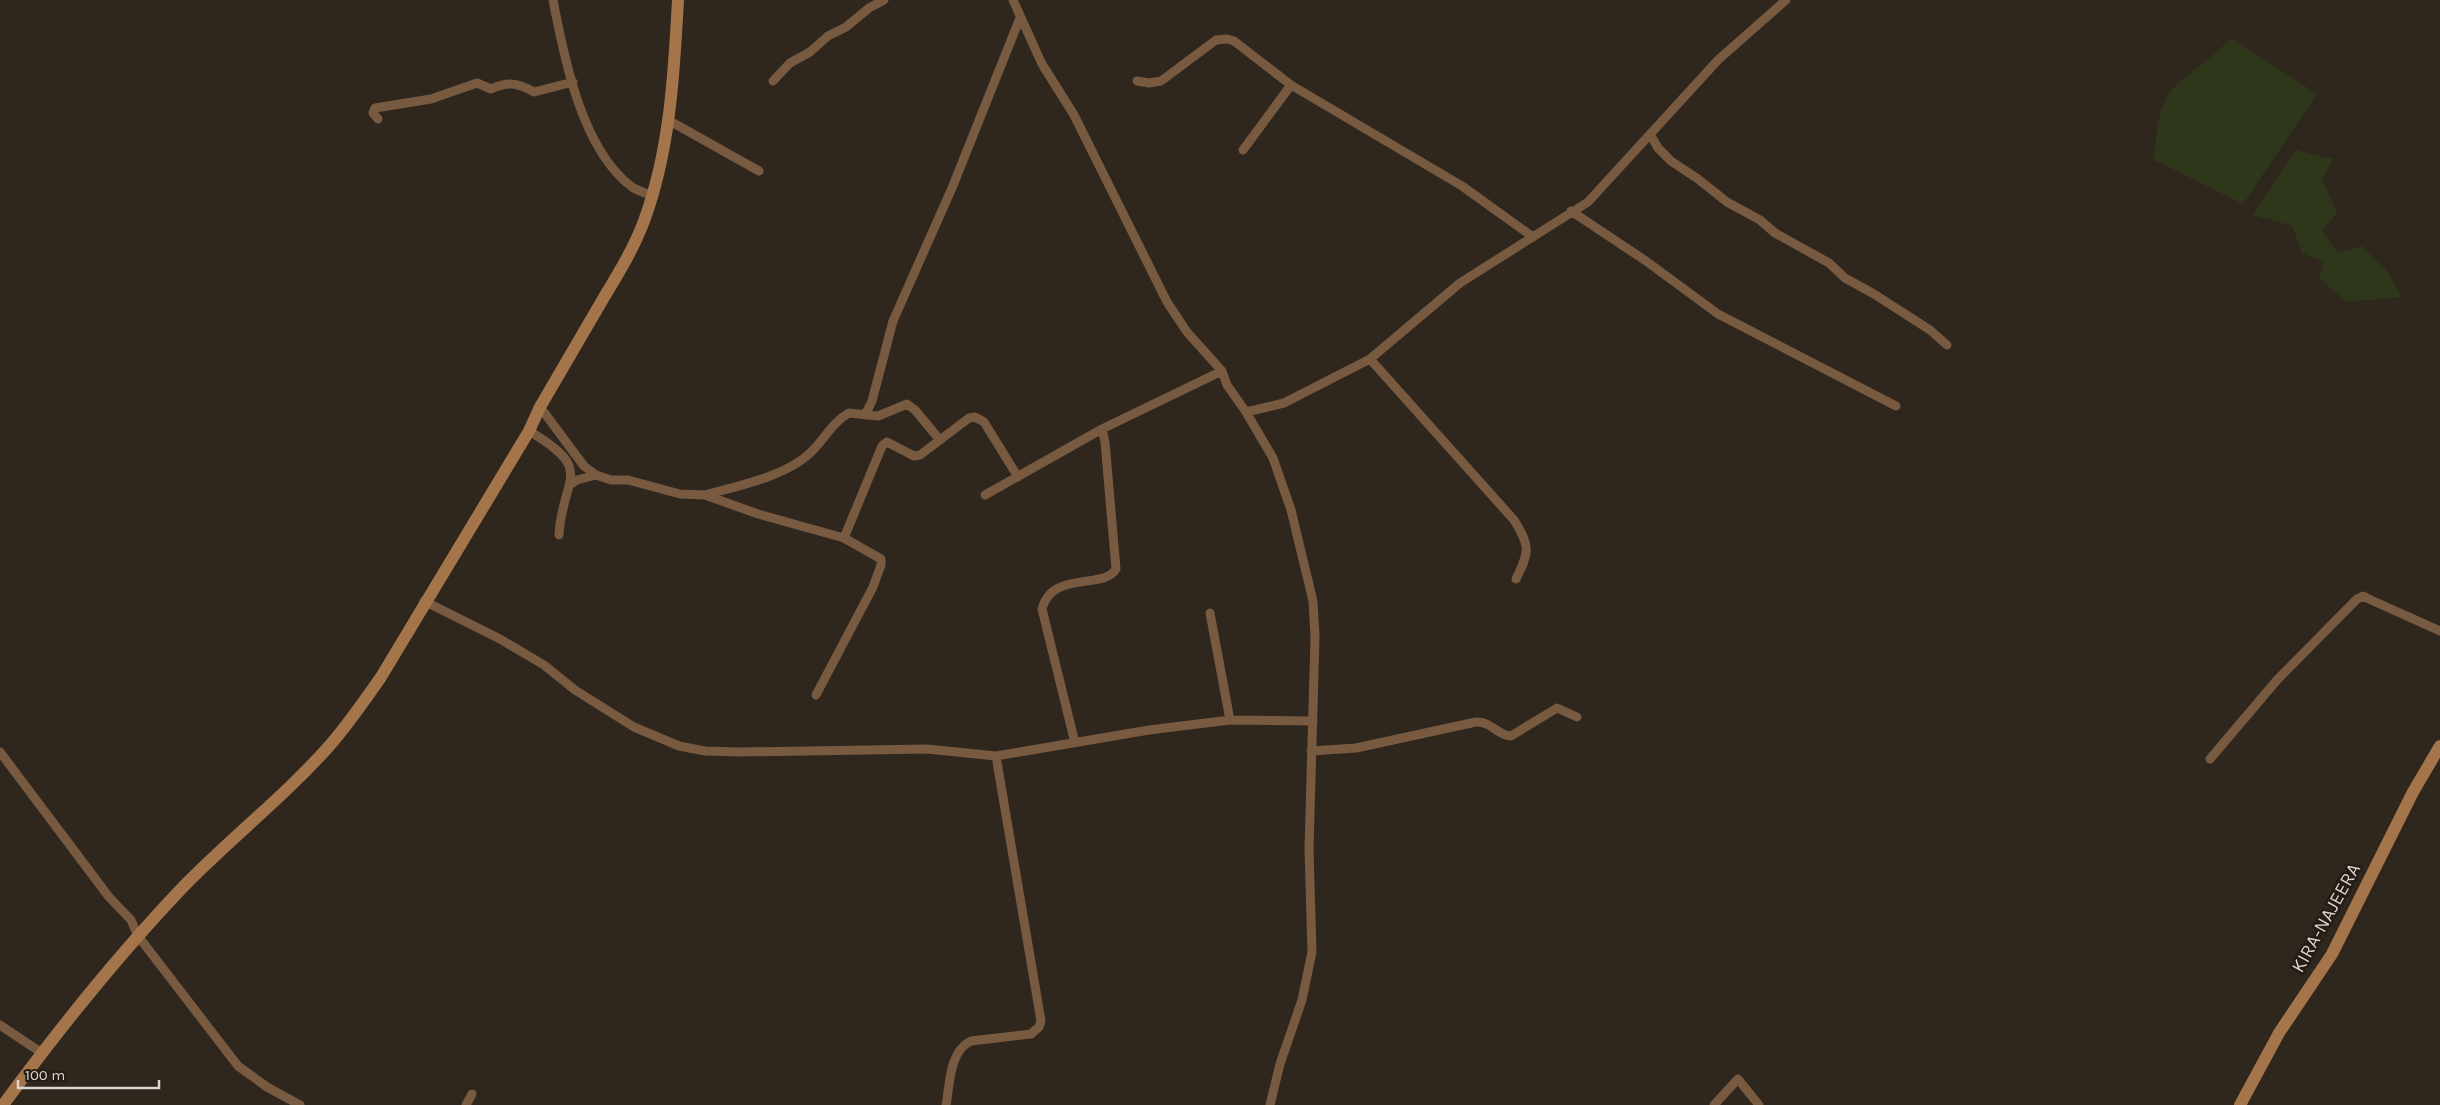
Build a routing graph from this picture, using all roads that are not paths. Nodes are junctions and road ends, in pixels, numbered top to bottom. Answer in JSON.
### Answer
{"nodes":[{"id":1,"x":554,"y":0,"type":"edge"},
{"id":2,"x":678,"y":0,"type":"edge"},
{"id":3,"x":884,"y":0,"type":"edge"},
{"id":4,"x":1013,"y":0,"type":"edge"},
{"id":5,"x":1786,"y":0,"type":"edge"},
{"id":6,"x":1020,"y":18,"type":"junction"},
{"id":7,"x":773,"y":81,"type":"dead end"},
{"id":8,"x":1137,"y":81,"type":"dead end"},
{"id":9,"x":573,"y":82,"type":"junction"},
{"id":10,"x":1291,"y":85,"type":"junction"},
{"id":11,"x":378,"y":119,"type":"dead end"},
{"id":12,"x":668,"y":120,"type":"junction"},
{"id":13,"x":1650,"y":134,"type":"junction"},
{"id":14,"x":1243,"y":150,"type":"dead end"},
{"id":15,"x":759,"y":171,"type":"dead end"},
{"id":16,"x":653,"y":196,"type":"junction"},
{"id":17,"x":1571,"y":211,"type":"junction"},
{"id":18,"x":1533,"y":237,"type":"junction"},
{"id":19,"x":1947,"y":345,"type":"dead end"},
{"id":20,"x":1370,"y":359,"type":"junction"},
{"id":21,"x":1222,"y":371,"type":"junction"},
{"id":22,"x":1896,"y":406,"type":"dead end"},
{"id":23,"x":540,"y":407,"type":"junction"},
{"id":24,"x":1246,"y":412,"type":"junction"},
{"id":25,"x":865,"y":415,"type":"junction"},
{"id":26,"x":1102,"y":429,"type":"junction"},
{"id":27,"x":529,"y":431,"type":"junction"},
{"id":28,"x":940,"y":440,"type":"junction"},
{"id":29,"x":596,"y":475,"type":"junction"},
{"id":30,"x":1018,"y":477,"type":"junction"},
{"id":31,"x":570,"y":484,"type":"junction"},
{"id":32,"x":705,"y":495,"type":"junction"},
{"id":33,"x":985,"y":495,"type":"dead end"},
{"id":34,"x":559,"y":535,"type":"dead end"},
{"id":35,"x":844,"y":538,"type":"junction"},
{"id":36,"x":1516,"y":579,"type":"dead end"},
{"id":37,"x":424,"y":601,"type":"junction"},
{"id":38,"x":1210,"y":613,"type":"dead end"},
{"id":39,"x":2440,"y":631,"type":"edge"},
{"id":40,"x":816,"y":695,"type":"dead end"},
{"id":41,"x":1577,"y":718,"type":"dead end"},
{"id":42,"x":1230,"y":720,"type":"junction"},
{"id":43,"x":1313,"y":721,"type":"junction"},
{"id":44,"x":1075,"y":743,"type":"junction"},
{"id":45,"x":2440,"y":746,"type":"edge"},
{"id":46,"x":1311,"y":751,"type":"junction"},
{"id":47,"x":0,"y":752,"type":"edge"},
{"id":48,"x":996,"y":756,"type":"junction"},
{"id":49,"x":2210,"y":760,"type":"dead end"},
{"id":50,"x":138,"y":936,"type":"junction"},
{"id":51,"x":0,"y":1025,"type":"edge"},
{"id":52,"x":42,"y":1052,"type":"junction"},
{"id":53,"x":472,"y":1094,"type":"dead end"},
{"id":54,"x":3,"y":1105,"type":"edge"},
{"id":55,"x":300,"y":1105,"type":"edge"},
{"id":56,"x":466,"y":1105,"type":"edge"},
{"id":57,"x":946,"y":1105,"type":"edge"},
{"id":58,"x":1270,"y":1105,"type":"edge"},
{"id":59,"x":1714,"y":1105,"type":"edge"},
{"id":60,"x":1759,"y":1105,"type":"edge"},
{"id":61,"x":2240,"y":1105,"type":"edge"}],
"edges":[{"from":1,"to":9,"type":"street"},
{"from":2,"to":12,"type":"street"},
{"from":3,"to":7,"type":"street"},
{"from":4,"to":6,"type":"street"},
{"from":5,"to":13,"type":"street"},
{"from":6,"to":21,"type":"street"},
{"from":6,"to":25,"type":"street"},
{"from":8,"to":10,"type":"street"},
{"from":9,"to":11,"type":"street"},
{"from":9,"to":16,"type":"street"},
{"from":10,"to":14,"type":"street"},
{"from":10,"to":18,"type":"street"},
{"from":12,"to":15,"type":"street"},
{"from":12,"to":16,"type":"street"},
{"from":13,"to":17,"type":"street"},
{"from":13,"to":19,"type":"street"},
{"from":16,"to":23,"type":"street"},
{"from":17,"to":18,"type":"street"},
{"from":17,"to":22,"type":"street"},
{"from":18,"to":20,"type":"street"},
{"from":20,"to":24,"type":"street"},
{"from":20,"to":36,"type":"street"},
{"from":21,"to":24,"type":"street"},
{"from":21,"to":26,"type":"street"},
{"from":23,"to":27,"type":"street"},
{"from":23,"to":29,"type":"street"},
{"from":24,"to":43,"type":"street"},
{"from":25,"to":28,"type":"street"},
{"from":25,"to":32,"type":"street"},
{"from":26,"to":30,"type":"street"},
{"from":26,"to":44,"type":"street"},
{"from":27,"to":31,"type":"street"},
{"from":27,"to":37,"type":"street"},
{"from":28,"to":30,"type":"street"},
{"from":28,"to":35,"type":"street"},
{"from":29,"to":31,"type":"street"},
{"from":29,"to":32,"type":"street"},
{"from":30,"to":33,"type":"street"},
{"from":31,"to":34,"type":"street"},
{"from":32,"to":35,"type":"street"},
{"from":35,"to":40,"type":"street"},
{"from":37,"to":48,"type":"street"},
{"from":37,"to":50,"type":"street"},
{"from":38,"to":42,"type":"street"},
{"from":39,"to":49,"type":"street"},
{"from":41,"to":46,"type":"street"},
{"from":42,"to":43,"type":"street"},
{"from":42,"to":44,"type":"street"},
{"from":43,"to":46,"type":"street"},
{"from":44,"to":48,"type":"street"},
{"from":45,"to":61,"type":"street","name":"KIRA-NAJEERA"},
{"from":46,"to":58,"type":"street"},
{"from":47,"to":50,"type":"street"},
{"from":48,"to":57,"type":"street"},
{"from":50,"to":52,"type":"street"},
{"from":50,"to":55,"type":"street"},
{"from":51,"to":52,"type":"street"},
{"from":52,"to":54,"type":"street"},
{"from":53,"to":56,"type":"street"},
{"from":59,"to":60,"type":"street"}]}
